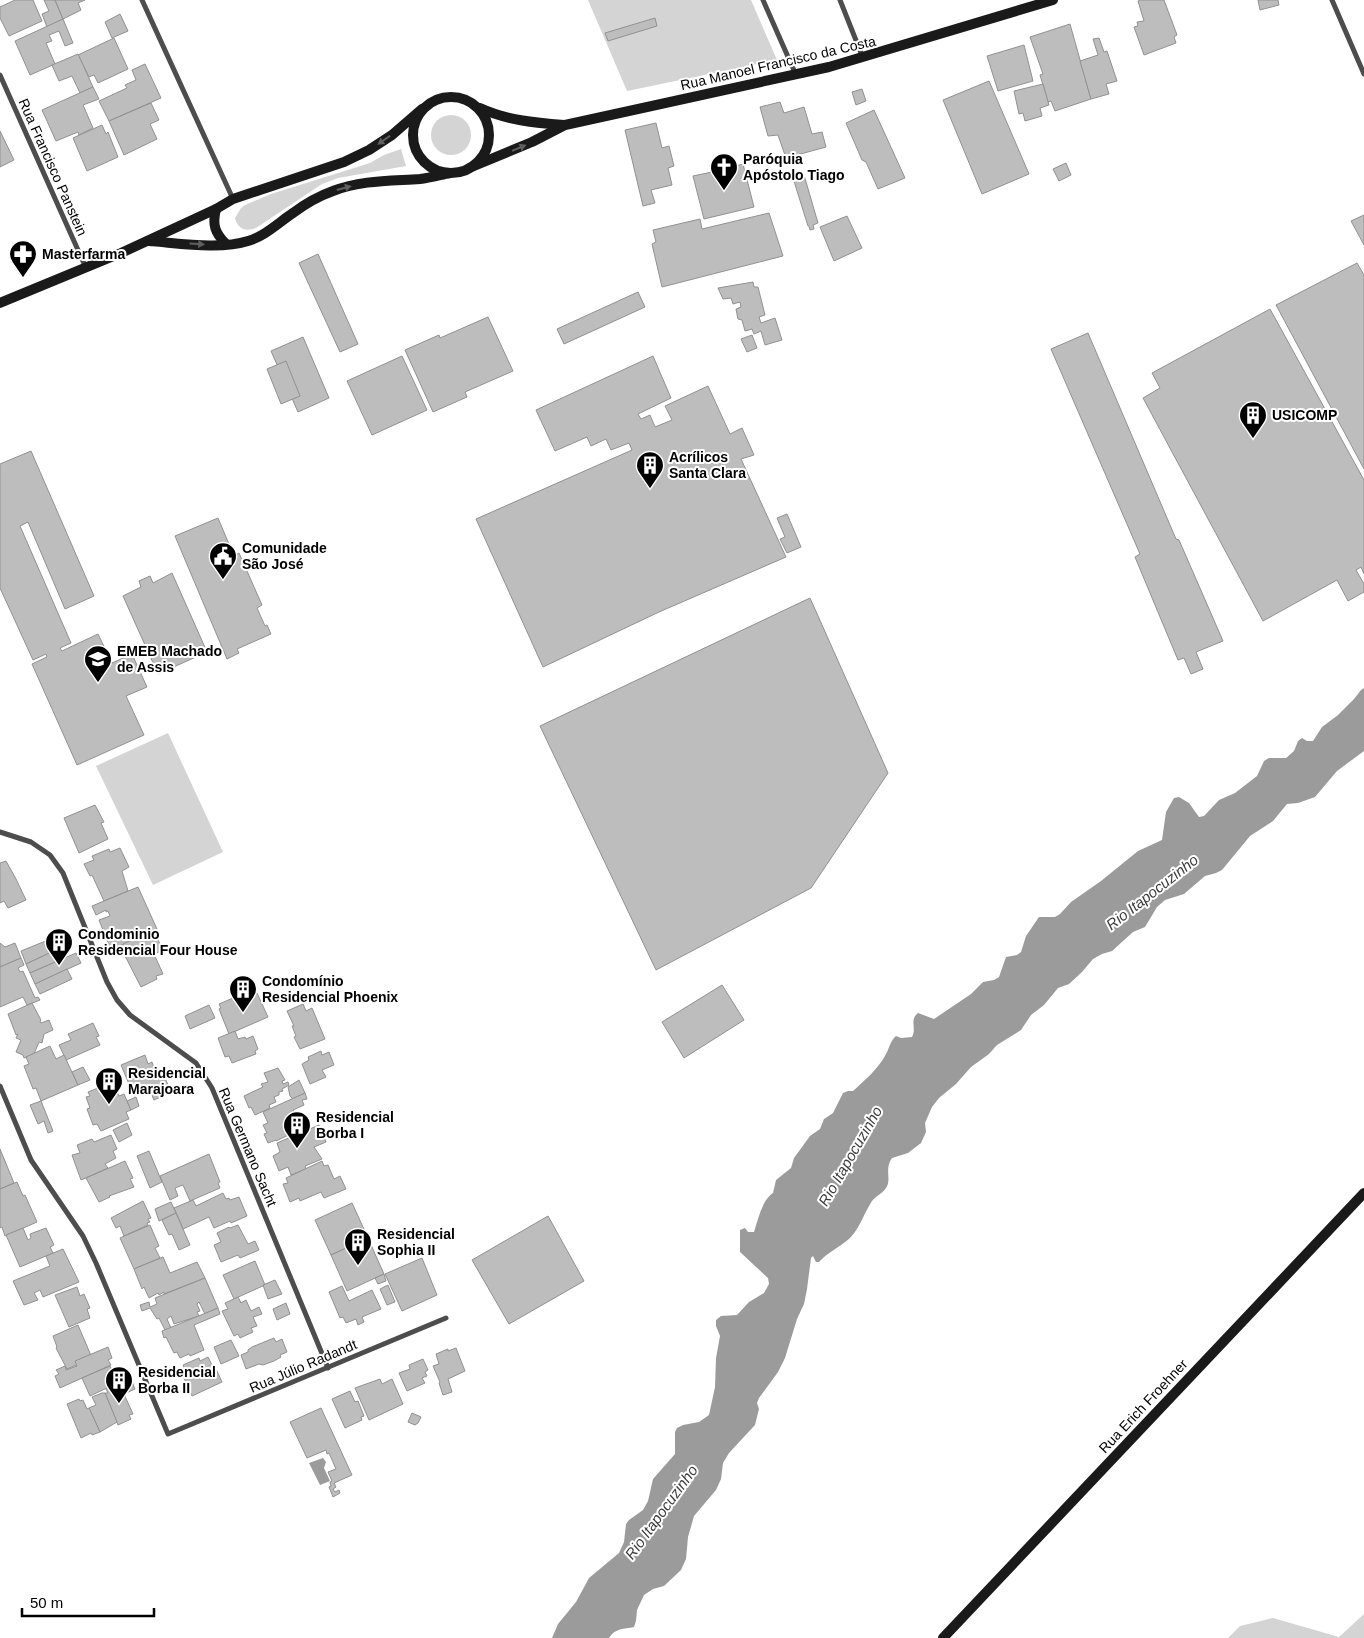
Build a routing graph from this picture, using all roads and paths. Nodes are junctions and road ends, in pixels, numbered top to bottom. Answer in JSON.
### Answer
{"nodes":[{"id":1,"x":142,"y":0,"type":"edge"},
{"id":2,"x":763,"y":0,"type":"edge"},
{"id":3,"x":840,"y":0,"type":"edge"},
{"id":4,"x":1053,"y":0,"type":"edge"},
{"id":5,"x":1332,"y":0,"type":"edge"},
{"id":6,"x":863,"y":58,"type":"junction"},
{"id":7,"x":1364,"y":74,"type":"edge"},
{"id":8,"x":0,"y":75,"type":"edge"},
{"id":9,"x":796,"y":75,"type":"junction"},
{"id":10,"x":478,"y":107,"type":"junction"},
{"id":11,"x":422,"y":109,"type":"junction"},
{"id":12,"x":565,"y":126,"type":"junction"},
{"id":13,"x":474,"y":166,"type":"junction"},
{"id":14,"x":450,"y":173,"type":"junction"},
{"id":15,"x":233,"y":199,"type":"junction"},
{"id":16,"x":216,"y":209,"type":"junction"},
{"id":17,"x":148,"y":241,"type":"junction"},
{"id":18,"x":226,"y":244,"type":"junction"},
{"id":19,"x":86,"y":268,"type":"junction"},
{"id":20,"x":0,"y":303,"type":"edge"},
{"id":21,"x":0,"y":832,"type":"edge"},
{"id":22,"x":0,"y":1086,"type":"edge"},
{"id":23,"x":1364,"y":1193,"type":"edge"},
{"id":24,"x":446,"y":1318,"type":"dead end"},
{"id":25,"x":328,"y":1368,"type":"junction"},
{"id":26,"x":943,"y":1638,"type":"edge"}],
"edges":[{"from":1,"to":15,"type":"street"},
{"from":2,"to":9,"type":"street"},
{"from":3,"to":6,"type":"street"},
{"from":4,"to":6,"type":"main road","name":"Rua Manoel Francisco da Costa"},
{"from":5,"to":7,"type":"street"},
{"from":6,"to":9,"type":"main road","name":"Rua Manoel Francisco da Costa"},
{"from":8,"to":19,"type":"street","name":"Rua Francisco Panstein"},
{"from":9,"to":12,"type":"main road","name":"Rua Manoel Francisco da Costa"},
{"from":10,"to":11,"type":"main road"},
{"from":10,"to":12,"type":"main road","name":"Rua Manoel Francisco da Costa"},
{"from":10,"to":13,"type":"main road"},
{"from":11,"to":14,"type":"main road"},
{"from":11,"to":15,"type":"main road","one_way":true},
{"from":13,"to":12,"type":"main road","name":"Rua Manoel Francisco da Costa","one_way":true},
{"from":13,"to":14,"type":"main road"},
{"from":18,"to":14,"type":"main road","one_way":true},
{"from":15,"to":16,"type":"main road"},
{"from":16,"to":17,"type":"main road"},
{"from":16,"to":18,"type":"main road"},
{"from":17,"to":18,"type":"main road","one_way":true},
{"from":17,"to":19,"type":"main road"},
{"from":19,"to":20,"type":"main road"},
{"from":21,"to":25,"type":"street","name":"Rua Germano Sacht"},
{"from":22,"to":25,"type":"street","name":"Rua Júlio Radandt"},
{"from":23,"to":26,"type":"main road","name":"Rua Erich Froehner"},
{"from":24,"to":25,"type":"street","name":"Rua Júlio Radandt"}]}
